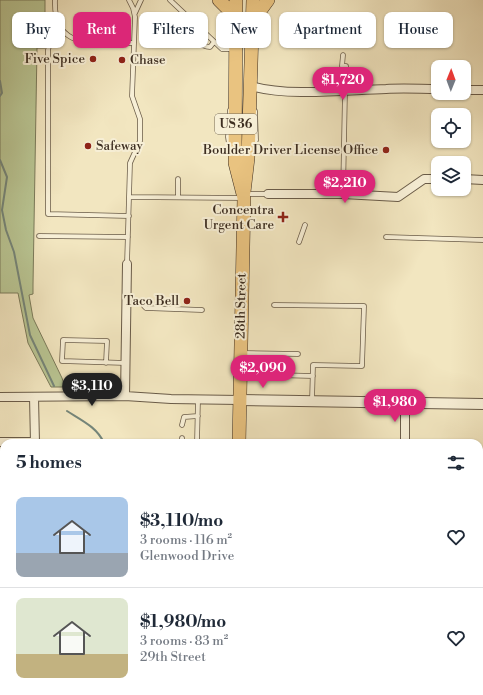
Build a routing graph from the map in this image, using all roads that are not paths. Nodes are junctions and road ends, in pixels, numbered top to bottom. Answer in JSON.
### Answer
{"nodes":[{"id":1,"x":55,"y":0,"type":"edge"},
{"id":2,"x":129,"y":0,"type":"edge"},
{"id":3,"x":141,"y":0,"type":"edge"},
{"id":4,"x":170,"y":0,"type":"edge"},
{"id":5,"x":219,"y":0,"type":"edge"},
{"id":6,"x":236,"y":0,"type":"edge"},
{"id":7,"x":253,"y":0,"type":"edge"},
{"id":8,"x":268,"y":0,"type":"edge"},
{"id":9,"x":56,"y":12,"type":"edge"},
{"id":10,"x":183,"y":12,"type":"edge"},
{"id":11,"x":230,"y":12,"type":"edge"},
{"id":12,"x":236,"y":12,"type":"edge"},
{"id":13,"x":252,"y":12,"type":"edge"},
{"id":14,"x":259,"y":12,"type":"edge"},
{"id":15,"x":134,"y":17,"type":"junction"},
{"id":16,"x":65,"y":34,"type":"edge"},
{"id":17,"x":208,"y":36,"type":"edge"},
{"id":18,"x":214,"y":42,"type":"junction"},
{"id":19,"x":133,"y":43,"type":"junction"},
{"id":20,"x":208,"y":47,"type":"edge"},
{"id":21,"x":49,"y":48,"type":"edge"},
{"id":22,"x":252,"y":48,"type":"edge"},
{"id":23,"x":236,"y":49,"type":"joint"},
{"id":24,"x":343,"y":55,"type":"dead end"},
{"id":25,"x":251,"y":89,"type":"junction"},
{"id":26,"x":431,"y":89,"type":"edge"},
{"id":27,"x":471,"y":90,"type":"edge"},
{"id":28,"x":483,"y":90,"type":"edge"},
{"id":29,"x":345,"y":91,"type":"junction"},
{"id":30,"x":242,"y":160,"type":"junction"},
{"id":31,"x":178,"y":179,"type":"dead end"},
{"id":32,"x":431,"y":179,"type":"edge"},
{"id":33,"x":471,"y":180,"type":"edge"},
{"id":34,"x":483,"y":180,"type":"edge"},
{"id":35,"x":268,"y":194,"type":"joint"},
{"id":36,"x":343,"y":194,"type":"junction"},
{"id":37,"x":244,"y":196,"type":"junction"},
{"id":38,"x":129,"y":197,"type":"junction"},
{"id":39,"x":178,"y":197,"type":"junction"},
{"id":40,"x":129,"y":216,"type":"junction"},
{"id":41,"x":305,"y":225,"type":"dead end"},
{"id":42,"x":39,"y":236,"type":"dead end"},
{"id":43,"x":128,"y":237,"type":"junction"},
{"id":44,"x":386,"y":237,"type":"dead end"},
{"id":45,"x":483,"y":240,"type":"edge"},
{"id":46,"x":299,"y":242,"type":"dead end"},
{"id":47,"x":127,"y":264,"type":"joint"},
{"id":48,"x":274,"y":305,"type":"dead end"},
{"id":49,"x":144,"y":306,"type":"dead end"},
{"id":50,"x":202,"y":310,"type":"dead end"},
{"id":51,"x":240,"y":353,"type":"junction"},
{"id":52,"x":275,"y":354,"type":"junction"},
{"id":53,"x":298,"y":354,"type":"dead end"},
{"id":54,"x":106,"y":363,"type":"junction"},
{"id":55,"x":126,"y":363,"type":"junction"},
{"id":56,"x":313,"y":376,"type":"junction"},
{"id":57,"x":125,"y":396,"type":"junction"},
{"id":58,"x":0,"y":397,"type":"edge"},
{"id":59,"x":34,"y":397,"type":"junction"},
{"id":60,"x":198,"y":400,"type":"junction"},
{"id":61,"x":240,"y":400,"type":"junction"},
{"id":62,"x":312,"y":401,"type":"junction"},
{"id":63,"x":405,"y":403,"type":"junction"},
{"id":64,"x":483,"y":404,"type":"edge"},
{"id":65,"x":198,"y":416,"type":"junction"},
{"id":66,"x":182,"y":425,"type":"dead end"},
{"id":67,"x":35,"y":439,"type":"edge"},
{"id":68,"x":198,"y":439,"type":"edge"},
{"id":69,"x":239,"y":439,"type":"edge"},
{"id":70,"x":405,"y":439,"type":"edge"}],
"edges":[{"from":1,"to":9,"type":"lane"},
{"from":2,"to":15,"type":"lane"},
{"from":3,"to":15,"type":"lane"},
{"from":4,"to":10,"type":"lane"},
{"from":5,"to":11,"type":"highway"},
{"from":6,"to":12,"type":"highway","name":"28th Street","number":"US 36"},
{"from":7,"to":13,"type":"highway","name":"28th Street","number":"US 36"},
{"from":8,"to":14,"type":"highway"},
{"from":15,"to":19,"type":"lane"},
{"from":16,"to":19,"type":"lane"},
{"from":17,"to":18,"type":"lane"},
{"from":18,"to":20,"type":"lane"},
{"from":18,"to":23,"type":"lane"},
{"from":19,"to":38,"type":"lane"},
{"from":21,"to":40,"type":"lane"},
{"from":22,"to":25,"type":"highway","name":"28th Street","number":"US 36"},
{"from":23,"to":30,"type":"highway","name":"28th Street","number":"US 36"},
{"from":24,"to":29,"type":"lane"},
{"from":25,"to":29,"type":"street"},
{"from":25,"to":30,"type":"highway","name":"28th Street","number":"US 36"},
{"from":26,"to":29,"type":"street"},
{"from":27,"to":28,"type":"street"},
{"from":29,"to":36,"type":"lane"},
{"from":30,"to":37,"type":"highway","name":"28th Street","number":"US 36"},
{"from":31,"to":39,"type":"lane"},
{"from":32,"to":36,"type":"street"},
{"from":33,"to":34,"type":"street"},
{"from":35,"to":36,"type":"street"},
{"from":35,"to":37,"type":"lane"},
{"from":37,"to":39,"type":"lane"},
{"from":37,"to":51,"type":"highway","name":"28th Street","number":"US 36"},
{"from":38,"to":39,"type":"lane"},
{"from":38,"to":40,"type":"lane"},
{"from":40,"to":43,"type":"lane"},
{"from":41,"to":46,"type":"lane"},
{"from":42,"to":43,"type":"lane"},
{"from":43,"to":47,"type":"lane"},
{"from":44,"to":45,"type":"lane"},
{"from":47,"to":55,"type":"street"},
{"from":48,"to":56,"type":"lane"},
{"from":49,"to":50,"type":"lane"},
{"from":51,"to":52,"type":"lane"},
{"from":51,"to":61,"type":"highway","name":"28th Street","number":"US 36"},
{"from":52,"to":53,"type":"lane"},
{"from":52,"to":56,"type":"lane"},
{"from":54,"to":54,"type":"lane"},
{"from":54,"to":55,"type":"lane"},
{"from":55,"to":57,"type":"street"},
{"from":56,"to":62,"type":"lane"},
{"from":57,"to":59,"type":"street"},
{"from":57,"to":60,"type":"street"},
{"from":58,"to":59,"type":"street"},
{"from":59,"to":67,"type":"street"},
{"from":60,"to":61,"type":"street"},
{"from":60,"to":65,"type":"lane"},
{"from":61,"to":62,"type":"street"},
{"from":61,"to":69,"type":"highway","name":"28th Street","number":"US 36"},
{"from":62,"to":63,"type":"street"},
{"from":63,"to":64,"type":"street"},
{"from":63,"to":70,"type":"street"},
{"from":65,"to":66,"type":"lane"},
{"from":65,"to":68,"type":"lane"}]}
